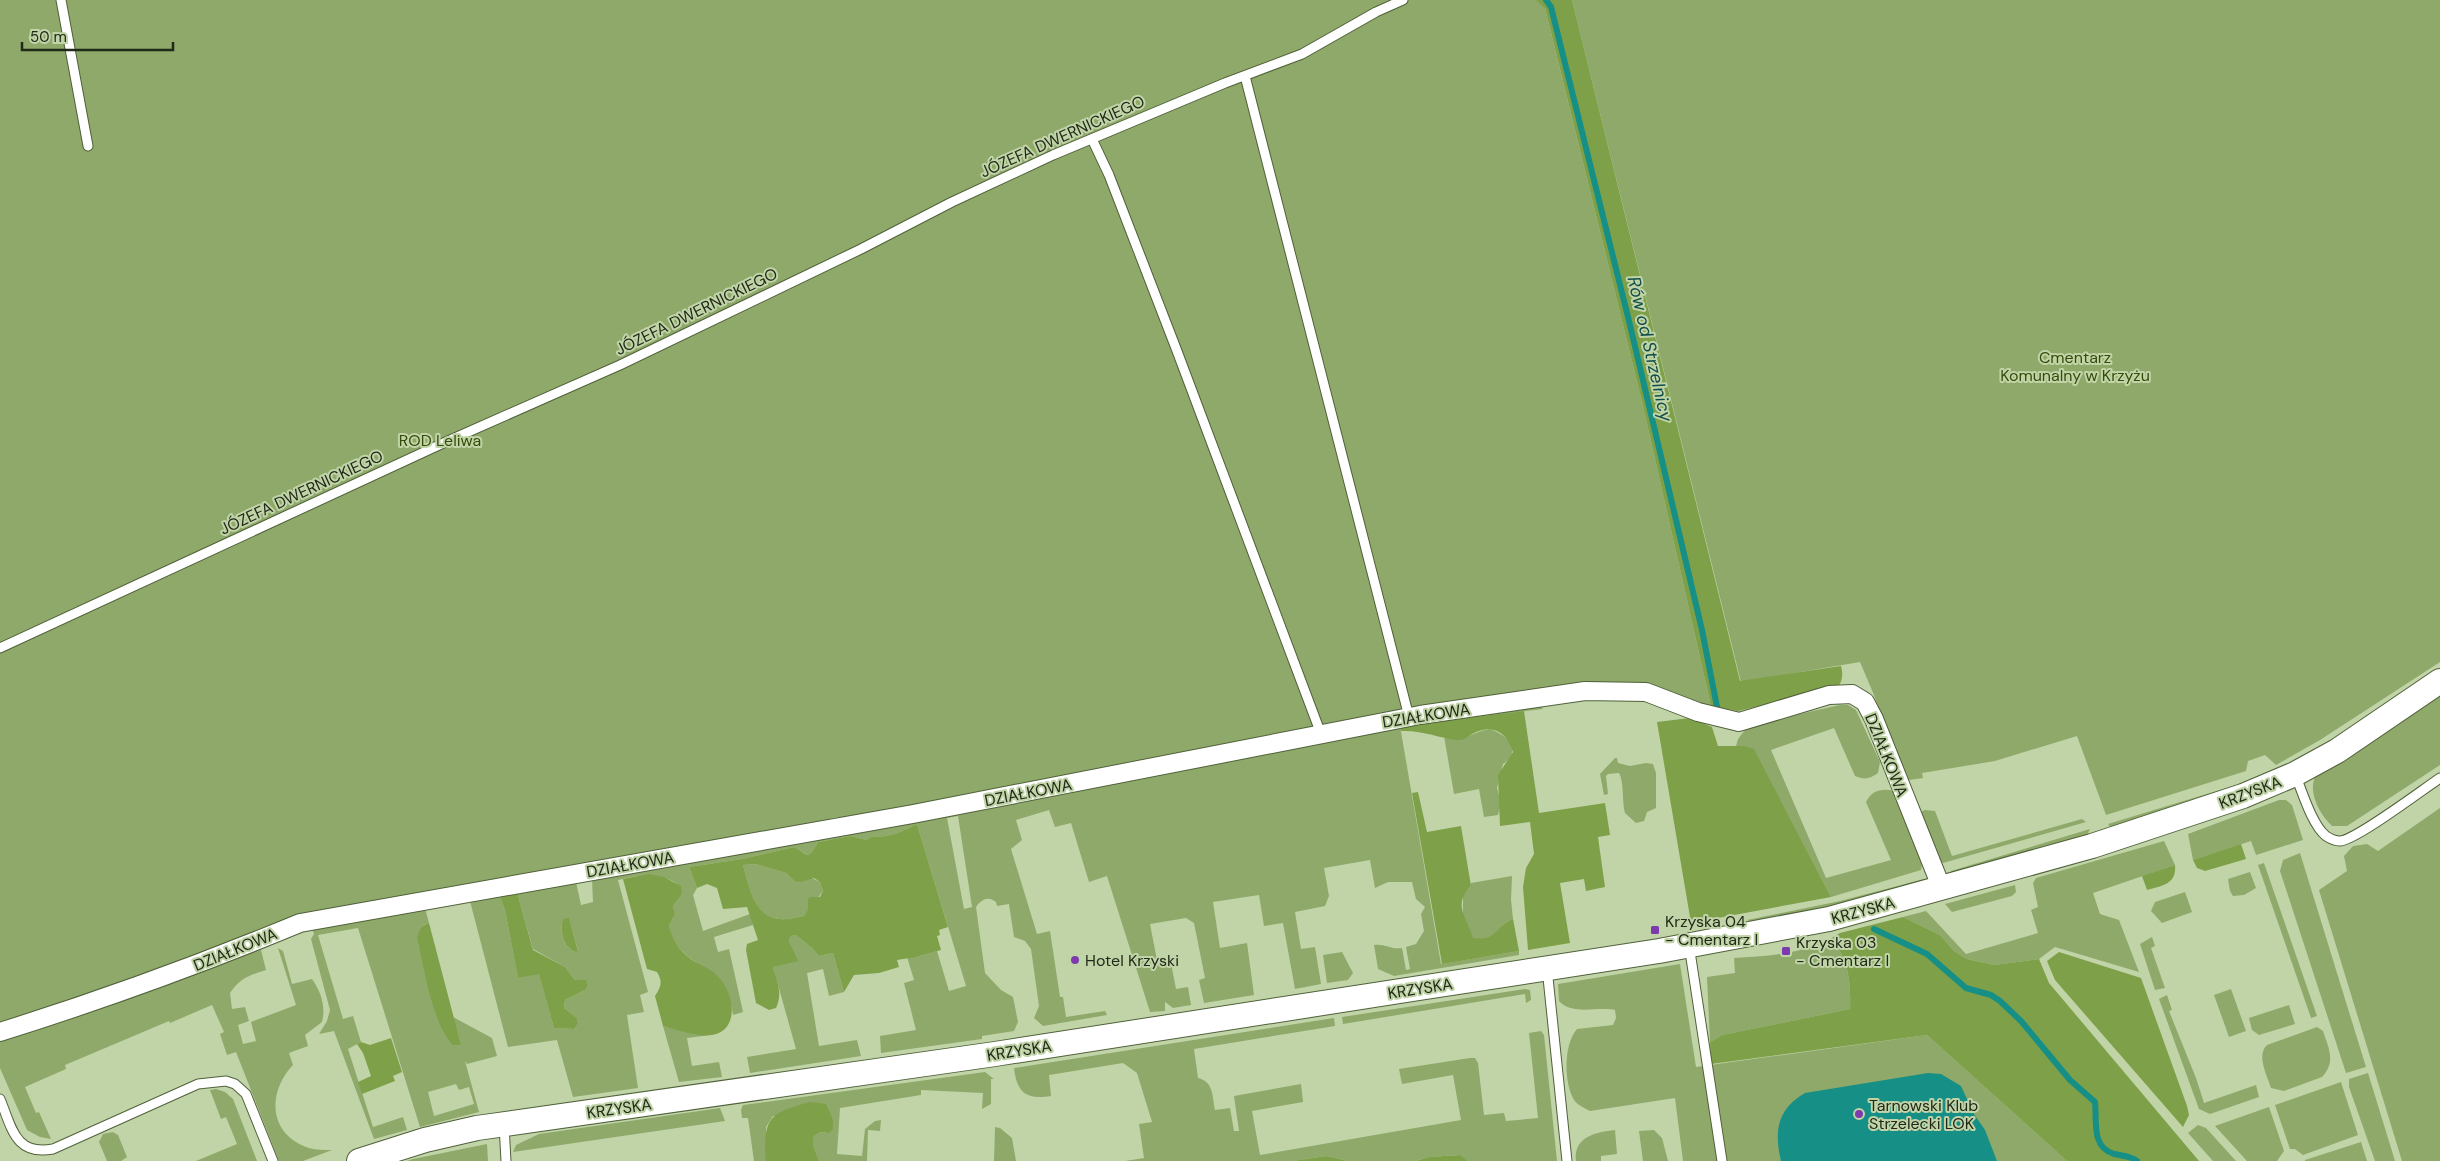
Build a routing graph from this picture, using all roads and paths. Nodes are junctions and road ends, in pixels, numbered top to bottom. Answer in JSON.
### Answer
{"nodes":[{"id":1,"x":61,"y":0,"type":"edge"},
{"id":2,"x":1403,"y":0,"type":"edge"},
{"id":3,"x":1245,"y":76,"type":"junction"},
{"id":4,"x":1092,"y":139,"type":"junction"},
{"id":5,"x":88,"y":146,"type":"dead end"},
{"id":6,"x":0,"y":648,"type":"edge"},
{"id":7,"x":2440,"y":682,"type":"edge"},
{"id":8,"x":1409,"y":717,"type":"junction"},
{"id":9,"x":1321,"y":734,"type":"junction"},
{"id":10,"x":2295,"y":774,"type":"junction"},
{"id":11,"x":2440,"y":778,"type":"edge"},
{"id":12,"x":1942,"y":888,"type":"junction"},
{"id":13,"x":1689,"y":945,"type":"junction"},
{"id":14,"x":1547,"y":968,"type":"junction"},
{"id":15,"x":0,"y":1032,"type":"edge"},
{"id":16,"x":0,"y":1099,"type":"edge"},
{"id":17,"x":504,"y":1125,"type":"junction"},
{"id":18,"x":273,"y":1161,"type":"edge"},
{"id":19,"x":359,"y":1161,"type":"edge"},
{"id":20,"x":506,"y":1161,"type":"edge"},
{"id":21,"x":1566,"y":1161,"type":"edge"},
{"id":22,"x":1722,"y":1161,"type":"edge"}],
"edges":[{"from":1,"to":5,"type":"lane"},
{"from":2,"to":3,"type":"lane","name":"JÓZEFA DWERNICKIEGO"},
{"from":3,"to":4,"type":"lane","name":"JÓZEFA DWERNICKIEGO"},
{"from":3,"to":8,"type":"lane"},
{"from":4,"to":6,"type":"lane","name":"JÓZEFA DWERNICKIEGO"},
{"from":4,"to":9,"type":"lane"},
{"from":7,"to":10,"type":"street","name":"KRZYSKA"},
{"from":8,"to":9,"type":"street","name":"DZIAŁKOWA"},
{"from":8,"to":12,"type":"street","name":"DZIAŁKOWA"},
{"from":9,"to":15,"type":"street","name":"DZIAŁKOWA"},
{"from":10,"to":11,"type":"lane"},
{"from":10,"to":12,"type":"street","name":"KRZYSKA"},
{"from":12,"to":13,"type":"street","name":"KRZYSKA"},
{"from":13,"to":14,"type":"street","name":"KRZYSKA"},
{"from":13,"to":22,"type":"lane"},
{"from":14,"to":17,"type":"street","name":"KRZYSKA"},
{"from":14,"to":21,"type":"lane"},
{"from":16,"to":18,"type":"lane"},
{"from":17,"to":19,"type":"street","name":"KRZYSKA"},
{"from":17,"to":20,"type":"lane"}]}
